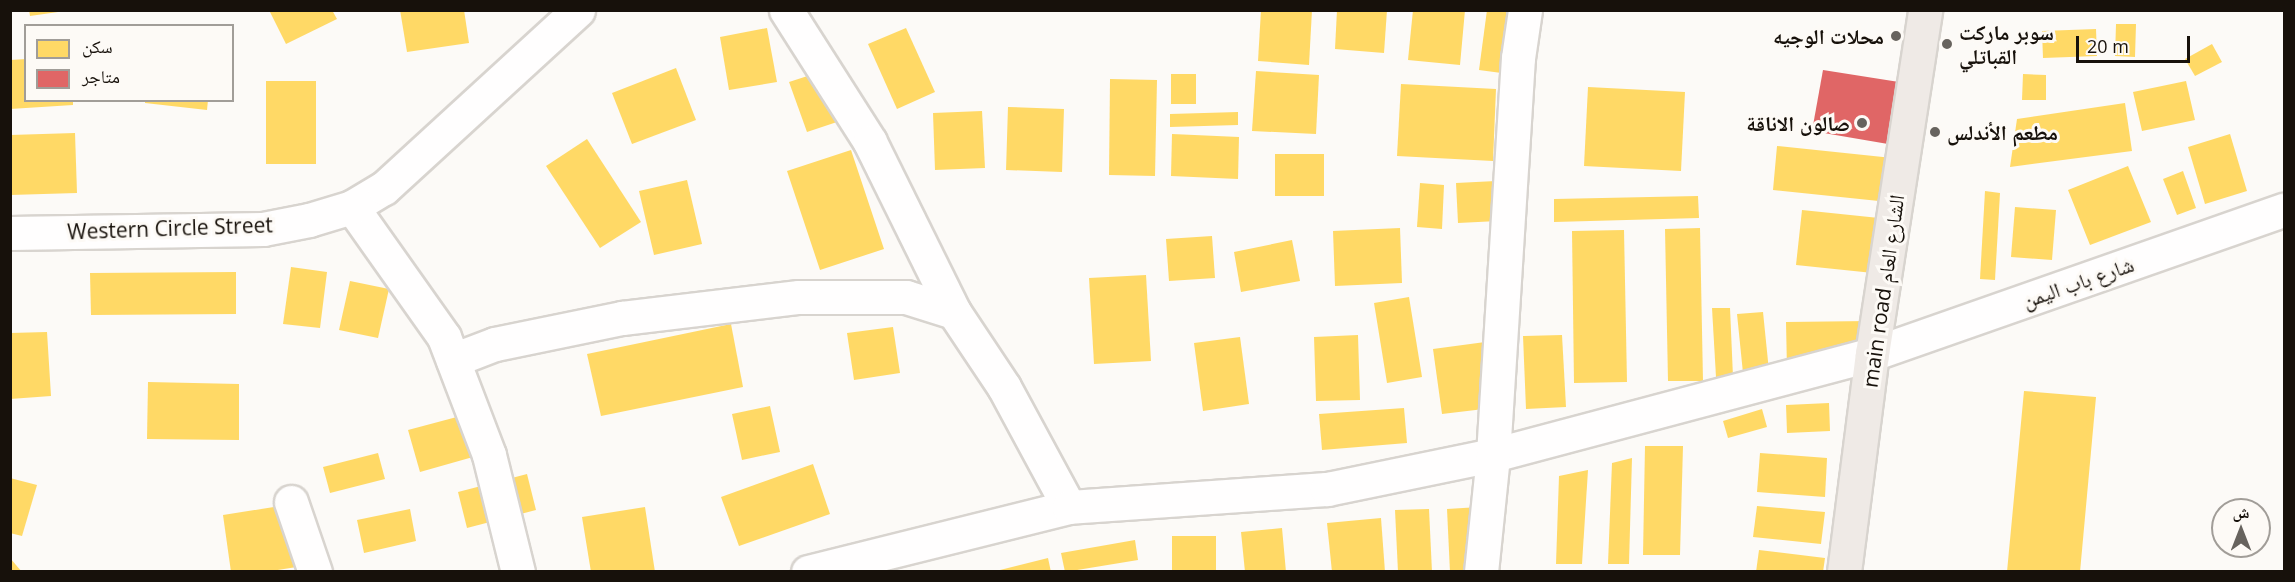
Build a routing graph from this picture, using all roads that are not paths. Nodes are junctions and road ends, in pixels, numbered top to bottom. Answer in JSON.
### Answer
{"nodes":[{"id":1,"x":578,"y":10,"type":"edge"},
{"id":2,"x":786,"y":10,"type":"edge"},
{"id":3,"x":1525,"y":10,"type":"edge"},
{"id":4,"x":1925,"y":10,"type":"edge"},
{"id":5,"x":352,"y":207,"type":"junction"},
{"id":6,"x":2284,"y":210,"type":"edge"},
{"id":7,"x":10,"y":233,"type":"edge"},
{"id":8,"x":954,"y":312,"type":"junction"},
{"id":9,"x":1872,"y":354,"type":"junction"},
{"id":10,"x":453,"y":360,"type":"junction"},
{"id":11,"x":1493,"y":455,"type":"junction"},
{"id":12,"x":291,"y":502,"type":"dead end"},
{"id":13,"x":1069,"y":507,"type":"junction"},
{"id":14,"x":315,"y":572,"type":"edge"},
{"id":15,"x":518,"y":572,"type":"edge"},
{"id":16,"x":808,"y":572,"type":"edge"},
{"id":17,"x":1481,"y":572,"type":"edge"},
{"id":18,"x":1844,"y":572,"type":"edge"}],
"edges":[{"from":1,"to":5,"type":"street","name":"Western Circle Street"},
{"from":2,"to":8,"type":"street"},
{"from":3,"to":11,"type":"street"},
{"from":4,"to":9,"type":"main road","name":"main road الشارع العام"},
{"from":5,"to":7,"type":"street","name":"Western Circle Street"},
{"from":5,"to":10,"type":"street"},
{"from":6,"to":9,"type":"street","name":"شارع باب اليمن"},
{"from":8,"to":10,"type":"street"},
{"from":8,"to":13,"type":"street"},
{"from":9,"to":11,"type":"street","name":"شارع باب اليمن"},
{"from":9,"to":18,"type":"main road","name":"main road الشارع العام"},
{"from":10,"to":15,"type":"street"},
{"from":11,"to":13,"type":"street","name":"شارع باب اليمن"},
{"from":11,"to":17,"type":"street"},
{"from":12,"to":14,"type":"street"},
{"from":13,"to":16,"type":"street","name":"شارع باب اليمن"}]}
